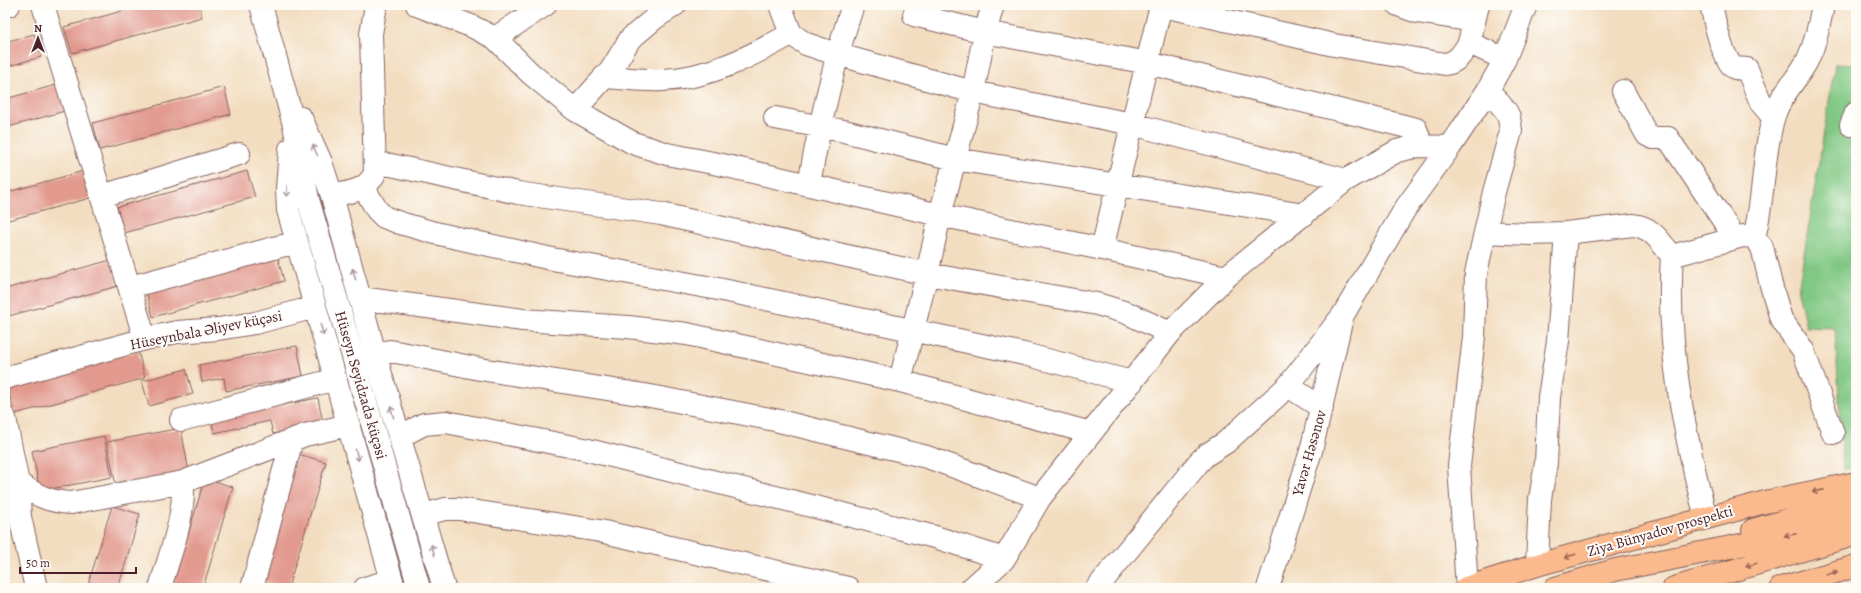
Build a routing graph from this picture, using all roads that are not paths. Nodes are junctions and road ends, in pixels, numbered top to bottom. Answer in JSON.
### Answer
{"nodes":[{"id":1,"x":9,"y":5,"type":"edge"},
{"id":2,"x":43,"y":5,"type":"edge"},
{"id":3,"x":261,"y":5,"type":"edge"},
{"id":4,"x":376,"y":5,"type":"edge"},
{"id":5,"x":417,"y":5,"type":"edge"},
{"id":6,"x":545,"y":5,"type":"edge"},
{"id":7,"x":675,"y":5,"type":"edge"},
{"id":8,"x":780,"y":5,"type":"edge"},
{"id":9,"x":853,"y":5,"type":"edge"},
{"id":10,"x":993,"y":5,"type":"edge"},
{"id":11,"x":1161,"y":5,"type":"edge"},
{"id":12,"x":1398,"y":5,"type":"edge"},
{"id":13,"x":1526,"y":5,"type":"edge"},
{"id":14,"x":1823,"y":5,"type":"edge"},
{"id":15,"x":5,"y":6,"type":"edge"},
{"id":16,"x":1712,"y":9,"type":"dead end"},
{"id":17,"x":1476,"y":13,"type":"edge"},
{"id":18,"x":914,"y":15,"type":"dead end"},
{"id":19,"x":985,"y":32,"type":"junction"},
{"id":20,"x":792,"y":34,"type":"junction"},
{"id":21,"x":495,"y":38,"type":"junction"},
{"id":22,"x":1469,"y":43,"type":"junction"},
{"id":23,"x":836,"y":54,"type":"junction"},
{"id":24,"x":1505,"y":59,"type":"junction"},
{"id":25,"x":1148,"y":63,"type":"junction"},
{"id":26,"x":280,"y":69,"type":"junction"},
{"id":27,"x":604,"y":77,"type":"junction"},
{"id":28,"x":1488,"y":90,"type":"junction"},
{"id":29,"x":1624,"y":91,"type":"dead end"},
{"id":30,"x":973,"y":92,"type":"junction"},
{"id":31,"x":575,"y":110,"type":"junction"},
{"id":32,"x":1773,"y":117,"type":"junction"},
{"id":33,"x":775,"y":118,"type":"dead end"},
{"id":34,"x":1132,"y":124,"type":"junction"},
{"id":35,"x":819,"y":126,"type":"junction"},
{"id":36,"x":1418,"y":146,"type":"junction"},
{"id":37,"x":1450,"y":147,"type":"junction"},
{"id":38,"x":239,"y":154,"type":"dead end"},
{"id":39,"x":955,"y":159,"type":"junction"},
{"id":40,"x":375,"y":164,"type":"junction"},
{"id":41,"x":1346,"y":180,"type":"junction"},
{"id":42,"x":809,"y":184,"type":"junction"},
{"id":43,"x":1117,"y":184,"type":"junction"},
{"id":44,"x":364,"y":188,"type":"junction"},
{"id":45,"x":102,"y":196,"type":"junction"},
{"id":46,"x":332,"y":196,"type":"junction"},
{"id":47,"x":940,"y":215,"type":"junction"},
{"id":48,"x":1304,"y":215,"type":"junction"},
{"id":49,"x":1485,"y":232,"type":"junction"},
{"id":50,"x":1566,"y":232,"type":"junction"},
{"id":51,"x":1744,"y":238,"type":"junction"},
{"id":52,"x":296,"y":242,"type":"junction"},
{"id":53,"x":1102,"y":249,"type":"junction"},
{"id":54,"x":1672,"y":256,"type":"junction"},
{"id":55,"x":927,"y":274,"type":"junction"},
{"id":56,"x":1226,"y":277,"type":"junction"},
{"id":57,"x":130,"y":287,"type":"junction"},
{"id":58,"x":360,"y":298,"type":"junction"},
{"id":59,"x":315,"y":307,"type":"junction"},
{"id":60,"x":1343,"y":315,"type":"junction"},
{"id":61,"x":912,"y":331,"type":"junction"},
{"id":62,"x":1170,"y":333,"type":"junction"},
{"id":63,"x":146,"y":339,"type":"junction"},
{"id":64,"x":375,"y":354,"type":"junction"},
{"id":65,"x":5,"y":378,"type":"edge"},
{"id":66,"x":336,"y":379,"type":"junction"},
{"id":67,"x":900,"y":381,"type":"junction"},
{"id":68,"x":1132,"y":382,"type":"junction"},
{"id":69,"x":1288,"y":386,"type":"junction"},
{"id":70,"x":1322,"y":408,"type":"junction"},
{"id":71,"x":5,"y":418,"type":"edge"},
{"id":72,"x":181,"y":420,"type":"dead end"},
{"id":73,"x":349,"y":425,"type":"junction"},
{"id":74,"x":1090,"y":432,"type":"junction"},
{"id":75,"x":1833,"y":432,"type":"dead end"},
{"id":76,"x":399,"y":437,"type":"junction"},
{"id":77,"x":292,"y":440,"type":"junction"},
{"id":78,"x":183,"y":482,"type":"junction"},
{"id":79,"x":18,"y":483,"type":"junction"},
{"id":80,"x":1856,"y":483,"type":"edge"},
{"id":81,"x":1040,"y":498,"type":"junction"},
{"id":82,"x":1856,"y":500,"type":"edge"},
{"id":83,"x":423,"y":515,"type":"junction"},
{"id":84,"x":1706,"y":518,"type":"junction"},
{"id":85,"x":1856,"y":522,"type":"edge"},
{"id":86,"x":1856,"y":534,"type":"edge"},
{"id":87,"x":1004,"y":559,"type":"junction"},
{"id":88,"x":1537,"y":565,"type":"junction"},
{"id":89,"x":1856,"y":566,"type":"edge"},
{"id":90,"x":1615,"y":570,"type":"junction"},
{"id":91,"x":393,"y":584,"type":"edge"},
{"id":92,"x":36,"y":588,"type":"edge"},
{"id":93,"x":160,"y":588,"type":"edge"},
{"id":94,"x":252,"y":588,"type":"edge"},
{"id":95,"x":365,"y":588,"type":"edge"},
{"id":96,"x":419,"y":588,"type":"edge"},
{"id":97,"x":444,"y":588,"type":"edge"},
{"id":98,"x":848,"y":588,"type":"edge"},
{"id":99,"x":972,"y":588,"type":"edge"},
{"id":100,"x":1097,"y":588,"type":"edge"},
{"id":101,"x":1268,"y":588,"type":"edge"},
{"id":102,"x":1467,"y":588,"type":"edge"},
{"id":103,"x":1555,"y":588,"type":"edge"},
{"id":104,"x":1674,"y":588,"type":"edge"},
{"id":105,"x":1781,"y":588,"type":"edge"}],
"edges":[{"from":1,"to":15,"type":"street"},
{"from":2,"to":45,"type":"street"},
{"from":3,"to":26,"type":"street"},
{"from":4,"to":40,"type":"street"},
{"from":5,"to":21,"type":"street"},
{"from":6,"to":21,"type":"street"},
{"from":7,"to":27,"type":"street"},
{"from":8,"to":20,"type":"street"},
{"from":9,"to":23,"type":"street"},
{"from":10,"to":19,"type":"street"},
{"from":11,"to":22,"type":"street"},
{"from":11,"to":25,"type":"street"},
{"from":12,"to":17,"type":"street"},
{"from":13,"to":24,"type":"street"},
{"from":14,"to":32,"type":"street"},
{"from":16,"to":32,"type":"street"},
{"from":17,"to":22,"type":"street"},
{"from":18,"to":19,"type":"street"},
{"from":19,"to":25,"type":"street"},
{"from":19,"to":30,"type":"street"},
{"from":20,"to":23,"type":"street"},
{"from":20,"to":27,"type":"street"},
{"from":21,"to":31,"type":"street"},
{"from":22,"to":24,"type":"street"},
{"from":23,"to":30,"type":"street"},
{"from":23,"to":35,"type":"street"},
{"from":24,"to":28,"type":"street"},
{"from":25,"to":34,"type":"street"},
{"from":25,"to":36,"type":"street"},
{"from":46,"to":26,"type":"street","one_way":true},
{"from":26,"to":52,"type":"street","one_way":true},
{"from":26,"to":96,"type":"street","name":"Hüseyn Seyidzadə küçəsi"},
{"from":27,"to":31,"type":"street"},
{"from":28,"to":37,"type":"street"},
{"from":28,"to":49,"type":"street"},
{"from":29,"to":51,"type":"street"},
{"from":30,"to":34,"type":"street"},
{"from":30,"to":39,"type":"street"},
{"from":31,"to":42,"type":"street"},
{"from":32,"to":51,"type":"street"},
{"from":33,"to":35,"type":"street"},
{"from":34,"to":41,"type":"street"},
{"from":34,"to":43,"type":"street"},
{"from":35,"to":39,"type":"street"},
{"from":35,"to":42,"type":"street"},
{"from":36,"to":37,"type":"street"},
{"from":36,"to":41,"type":"street"},
{"from":37,"to":60,"type":"street"},
{"from":38,"to":45,"type":"street"},
{"from":39,"to":43,"type":"street"},
{"from":39,"to":47,"type":"street"},
{"from":40,"to":44,"type":"street"},
{"from":40,"to":55,"type":"street"},
{"from":41,"to":48,"type":"street"},
{"from":42,"to":47,"type":"street"},
{"from":43,"to":48,"type":"street"},
{"from":43,"to":53,"type":"street"},
{"from":44,"to":46,"type":"street"},
{"from":44,"to":61,"type":"street"},
{"from":45,"to":57,"type":"street"},
{"from":58,"to":46,"type":"street","one_way":true},
{"from":47,"to":53,"type":"street"},
{"from":47,"to":55,"type":"street"},
{"from":48,"to":56,"type":"street"},
{"from":49,"to":50,"type":"street"},
{"from":49,"to":102,"type":"street"},
{"from":50,"to":54,"type":"street"},
{"from":50,"to":88,"type":"street"},
{"from":51,"to":54,"type":"street"},
{"from":51,"to":75,"type":"street"},
{"from":52,"to":57,"type":"street"},
{"from":52,"to":59,"type":"street"},
{"from":53,"to":56,"type":"street"},
{"from":54,"to":84,"type":"street"},
{"from":55,"to":61,"type":"street"},
{"from":55,"to":62,"type":"street"},
{"from":56,"to":62,"type":"street"},
{"from":57,"to":63,"type":"street"},
{"from":58,"to":64,"type":"street"},
{"from":58,"to":67,"type":"street"},
{"from":59,"to":63,"type":"street","name":"Hüseynbala Əliyev küçəsi"},
{"from":59,"to":66,"type":"street","one_way":true},
{"from":60,"to":69,"type":"street"},
{"from":60,"to":70,"type":"street","name":"Yavər Həsənov"},
{"from":61,"to":67,"type":"street"},
{"from":61,"to":68,"type":"street"},
{"from":62,"to":68,"type":"street"},
{"from":63,"to":65,"type":"street","name":"Hüseynbala Əliyev küçəsi"},
{"from":76,"to":64,"type":"street","one_way":true},
{"from":64,"to":81,"type":"street"},
{"from":66,"to":72,"type":"street"},
{"from":66,"to":73,"type":"street"},
{"from":67,"to":74,"type":"street"},
{"from":68,"to":74,"type":"street"},
{"from":69,"to":70,"type":"street"},
{"from":69,"to":100,"type":"street"},
{"from":70,"to":101,"type":"street","name":"Yavər Həsənov"},
{"from":71,"to":79,"type":"street"},
{"from":73,"to":77,"type":"street"},
{"from":73,"to":91,"type":"street","one_way":true},
{"from":74,"to":81,"type":"street"},
{"from":76,"to":83,"type":"street"},
{"from":76,"to":87,"type":"street"},
{"from":77,"to":78,"type":"street"},
{"from":77,"to":94,"type":"street"},
{"from":78,"to":79,"type":"street"},
{"from":78,"to":93,"type":"street"},
{"from":79,"to":92,"type":"street"},
{"from":80,"to":84,"type":"main road","name":"Ziya Bünyadov prospekti","one_way":true},
{"from":81,"to":87,"type":"street"},
{"from":82,"to":90,"type":"main road"},
{"from":97,"to":83,"type":"street","one_way":true},
{"from":83,"to":98,"type":"street"},
{"from":84,"to":88,"type":"main road","name":"Ziya Bünyadov prospekti","one_way":true},
{"from":85,"to":90,"type":"main road","name":"Ziya Bünyadov prospekti","one_way":true},
{"from":86,"to":104,"type":"main road","one_way":true},
{"from":87,"to":99,"type":"street"},
{"from":88,"to":102,"type":"main road","name":"Ziya Bünyadov prospekti"},
{"from":105,"to":89,"type":"main road","one_way":true},
{"from":90,"to":103,"type":"main road","name":"Ziya Bünyadov prospekti"},
{"from":91,"to":95,"type":"street"}]}
